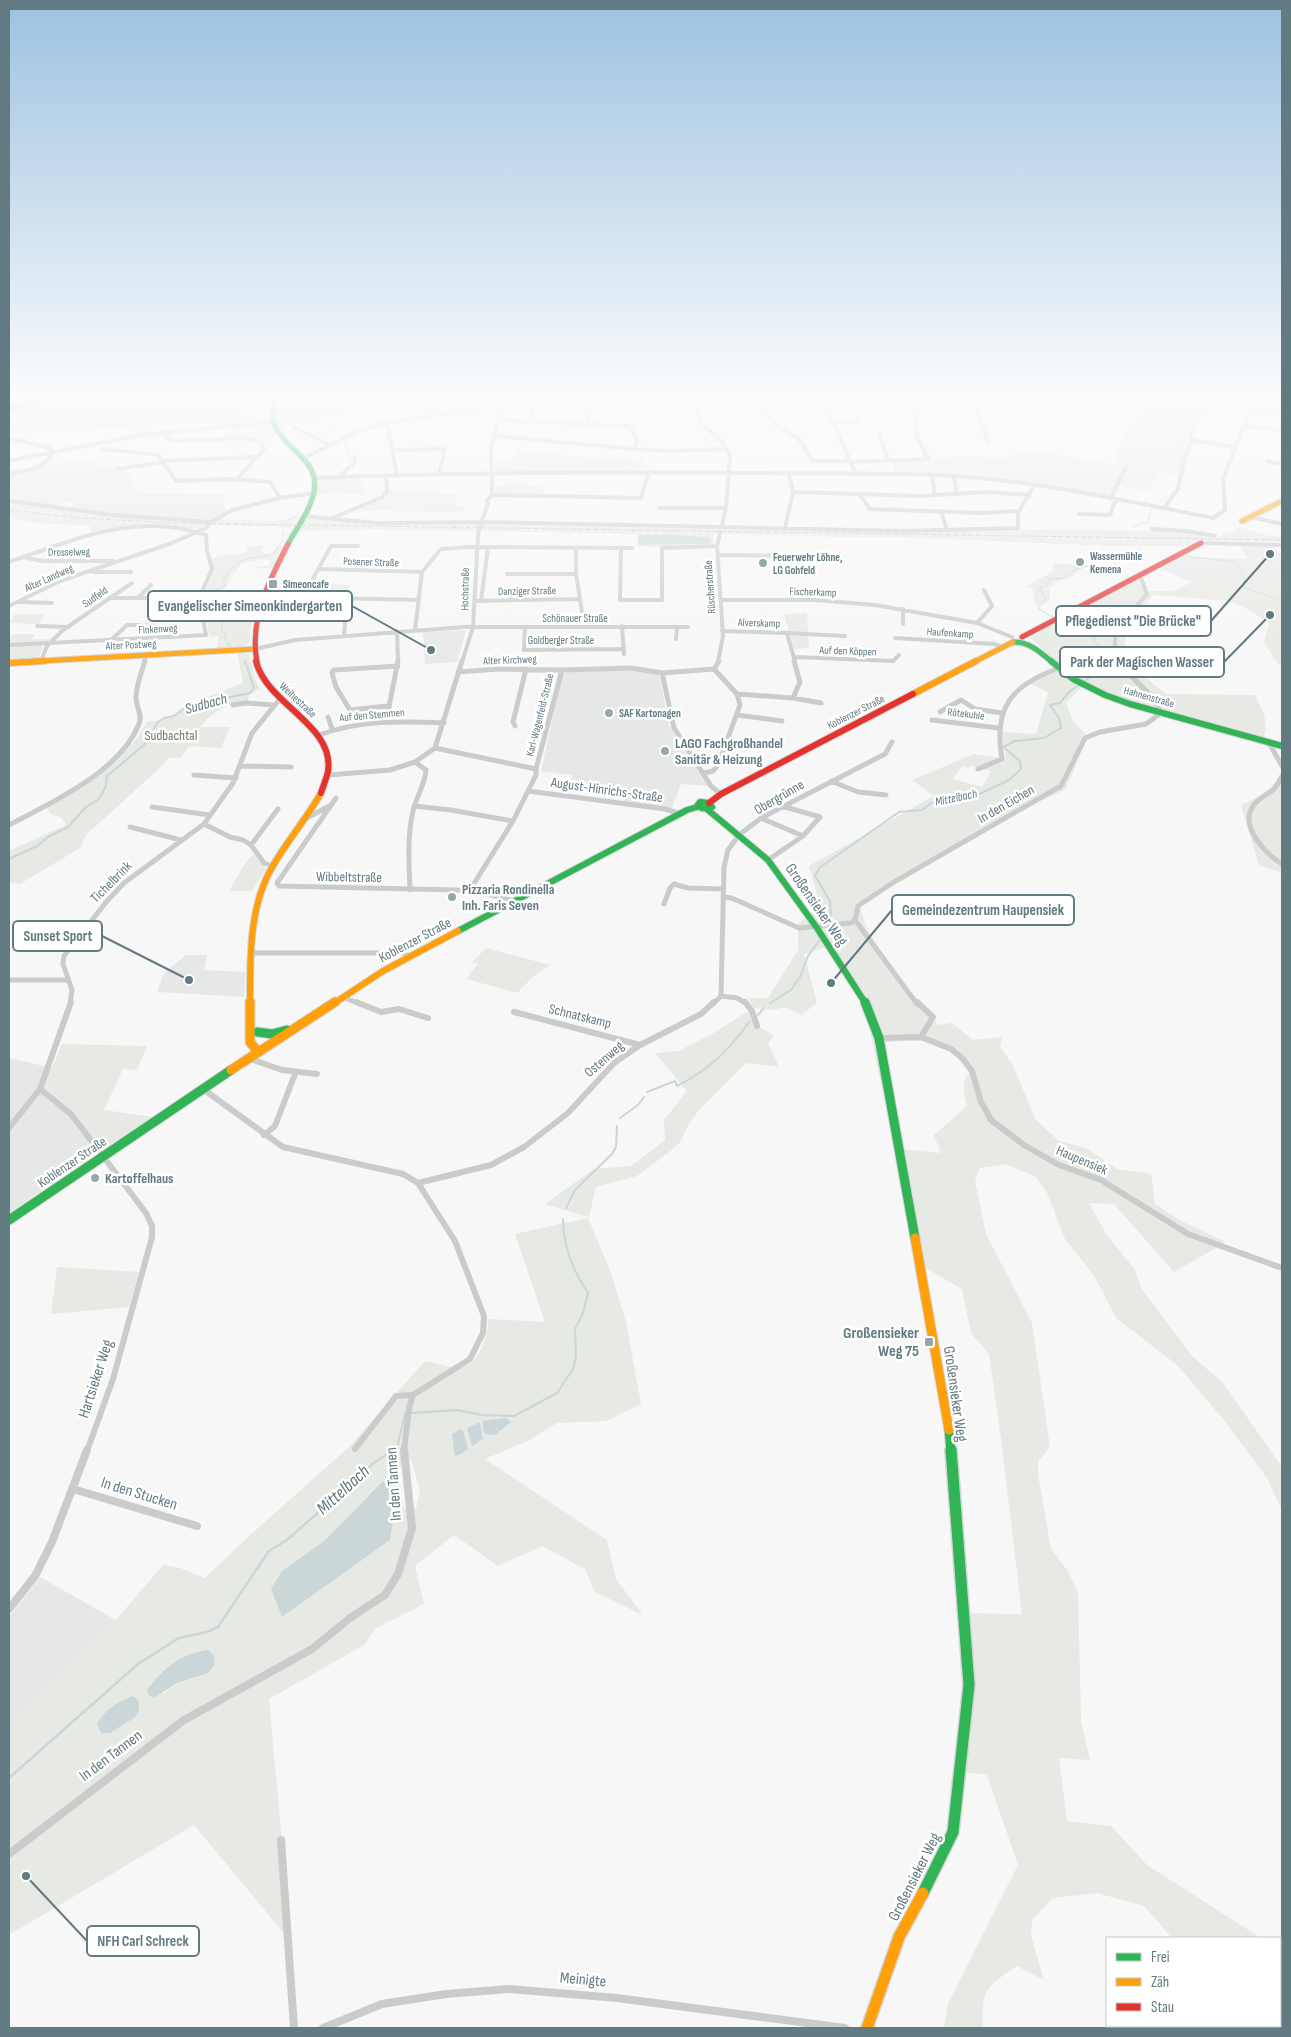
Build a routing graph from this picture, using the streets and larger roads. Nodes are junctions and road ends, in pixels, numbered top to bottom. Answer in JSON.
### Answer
{"nodes":[{"id":1,"x":293,"y":496,"type":"edge"},
{"id":2,"x":313,"y":496,"type":"edge"},
{"id":3,"x":383,"y":496,"type":"edge"},
{"id":4,"x":491,"y":496,"type":"edge"},
{"id":5,"x":545,"y":496,"type":"edge"},
{"id":6,"x":642,"y":496,"type":"edge"},
{"id":7,"x":726,"y":496,"type":"edge"},
{"id":8,"x":792,"y":496,"type":"edge"},
{"id":9,"x":861,"y":496,"type":"edge"},
{"id":10,"x":1029,"y":496,"type":"edge"},
{"id":11,"x":1100,"y":496,"type":"edge"},
{"id":12,"x":1173,"y":496,"type":"edge"},
{"id":13,"x":1224,"y":496,"type":"edge"},
{"id":14,"x":280,"y":498,"type":"joint"},
{"id":15,"x":1111,"y":498,"type":"joint"},
{"id":16,"x":1116,"y":499,"type":"junction"},
{"id":17,"x":9,"y":501,"type":"edge"},
{"id":18,"x":1282,"y":501,"type":"edge"},
{"id":19,"x":659,"y":508,"type":"dead end"},
{"id":20,"x":726,"y":508,"type":"junction"},
{"id":21,"x":1164,"y":508,"type":"junction"},
{"id":22,"x":941,"y":511,"type":"junction"},
{"id":23,"x":1019,"y":511,"type":"junction"},
{"id":24,"x":1078,"y":514,"type":"dead end"},
{"id":25,"x":303,"y":516,"type":"junction"},
{"id":26,"x":331,"y":519,"type":"junction"},
{"id":27,"x":1246,"y":519,"type":"joint"},
{"id":28,"x":211,"y":522,"type":"junction"},
{"id":29,"x":481,"y":524,"type":"junction"},
{"id":30,"x":1282,"y":524,"type":"edge"},
{"id":31,"x":721,"y":528,"type":"junction"},
{"id":32,"x":785,"y":528,"type":"junction"},
{"id":33,"x":1152,"y":529,"type":"dead end"},
{"id":34,"x":947,"y":530,"type":"junction"},
{"id":35,"x":198,"y":532,"type":"junction"},
{"id":36,"x":1215,"y":536,"type":"dead end"},
{"id":37,"x":1201,"y":543,"type":"joint"},
{"id":38,"x":1282,"y":545,"type":"edge"},
{"id":39,"x":358,"y":546,"type":"dead end"},
{"id":40,"x":717,"y":546,"type":"junction"},
{"id":41,"x":477,"y":547,"type":"junction"},
{"id":42,"x":488,"y":548,"type":"junction"},
{"id":43,"x":621,"y":548,"type":"junction"},
{"id":44,"x":632,"y":548,"type":"dead end"},
{"id":45,"x":576,"y":549,"type":"junction"},
{"id":46,"x":718,"y":555,"type":"junction"},
{"id":47,"x":811,"y":556,"type":"dead end"},
{"id":48,"x":23,"y":557,"type":"junction"},
{"id":49,"x":115,"y":561,"type":"junction"},
{"id":50,"x":9,"y":562,"type":"edge"},
{"id":51,"x":318,"y":569,"type":"junction"},
{"id":52,"x":87,"y":572,"type":"junction"},
{"id":53,"x":131,"y":572,"type":"dead end"},
{"id":54,"x":422,"y":572,"type":"junction"},
{"id":55,"x":576,"y":574,"type":"junction"},
{"id":56,"x":1140,"y":575,"type":"junction"},
{"id":57,"x":509,"y":576,"type":"dead end"},
{"id":58,"x":132,"y":583,"type":"dead end"},
{"id":59,"x":151,"y":585,"type":"dead end"},
{"id":60,"x":319,"y":586,"type":"dead end"},
{"id":61,"x":510,"y":589,"type":"dead end"},
{"id":62,"x":984,"y":590,"type":"dead end"},
{"id":63,"x":107,"y":598,"type":"junction"},
{"id":64,"x":138,"y":598,"type":"junction"},
{"id":65,"x":199,"y":598,"type":"junction"},
{"id":66,"x":334,"y":598,"type":"dead end"},
{"id":67,"x":353,"y":599,"type":"junction"},
{"id":68,"x":580,"y":599,"type":"junction"},
{"id":69,"x":419,"y":600,"type":"junction"},
{"id":70,"x":510,"y":600,"type":"junction"},
{"id":71,"x":721,"y":600,"type":"junction"},
{"id":72,"x":475,"y":601,"type":"junction"},
{"id":73,"x":482,"y":601,"type":"junction"},
{"id":74,"x":18,"y":602,"type":"junction"},
{"id":75,"x":52,"y":603,"type":"dead end"},
{"id":76,"x":9,"y":606,"type":"edge"},
{"id":77,"x":281,"y":608,"type":"dead end"},
{"id":78,"x":904,"y":608,"type":"junction"},
{"id":79,"x":346,"y":612,"type":"junction"},
{"id":80,"x":582,"y":612,"type":"dead end"},
{"id":81,"x":977,"y":623,"type":"junction"},
{"id":82,"x":903,"y":624,"type":"dead end"},
{"id":83,"x":152,"y":625,"type":"dead end"},
{"id":84,"x":37,"y":626,"type":"dead end"},
{"id":85,"x":622,"y":626,"type":"junction"},
{"id":86,"x":68,"y":627,"type":"junction"},
{"id":87,"x":473,"y":627,"type":"junction"},
{"id":88,"x":524,"y":627,"type":"junction"},
{"id":89,"x":677,"y":627,"type":"junction"},
{"id":90,"x":688,"y":627,"type":"dead end"},
{"id":91,"x":414,"y":630,"type":"junction"},
{"id":92,"x":397,"y":631,"type":"junction"},
{"id":93,"x":722,"y":631,"type":"junction"},
{"id":94,"x":787,"y":633,"type":"junction"},
{"id":95,"x":344,"y":635,"type":"junction"},
{"id":96,"x":845,"y":636,"type":"dead end"},
{"id":97,"x":676,"y":638,"type":"dead end"},
{"id":98,"x":895,"y":638,"type":"dead end"},
{"id":99,"x":1012,"y":639,"type":"junction"},
{"id":100,"x":1022,"y":640,"type":"junction"},
{"id":101,"x":110,"y":641,"type":"junction"},
{"id":102,"x":49,"y":644,"type":"junction"},
{"id":103,"x":9,"y":645,"type":"edge"},
{"id":104,"x":1003,"y":647,"type":"junction"},
{"id":105,"x":255,"y":649,"type":"junction"},
{"id":106,"x":146,"y":655,"type":"junction"},
{"id":107,"x":899,"y":655,"type":"dead end"},
{"id":108,"x":795,"y":657,"type":"junction"},
{"id":109,"x":41,"y":661,"type":"junction"},
{"id":110,"x":9,"y":663,"type":"edge"},
{"id":111,"x":398,"y":666,"type":"junction"},
{"id":112,"x":1059,"y":668,"type":"junction"},
{"id":113,"x":526,"y":669,"type":"junction"},
{"id":114,"x":565,"y":669,"type":"junction"},
{"id":115,"x":714,"y":669,"type":"junction"},
{"id":116,"x":458,"y":672,"type":"junction"},
{"id":117,"x":662,"y":673,"type":"junction"},
{"id":118,"x":737,"y":694,"type":"junction"},
{"id":119,"x":793,"y":698,"type":"junction"},
{"id":120,"x":276,"y":702,"type":"junction"},
{"id":121,"x":821,"y":703,"type":"dead end"},
{"id":122,"x":233,"y":705,"type":"dead end"},
{"id":123,"x":388,"y":706,"type":"junction"},
{"id":124,"x":940,"y":712,"type":"dead end"},
{"id":125,"x":1002,"y":713,"type":"junction"},
{"id":126,"x":1162,"y":713,"type":"junction"},
{"id":127,"x":736,"y":715,"type":"junction"},
{"id":128,"x":328,"y":717,"type":"dead end"},
{"id":129,"x":932,"y":720,"type":"dead end"},
{"id":130,"x":782,"y":721,"type":"dead end"},
{"id":131,"x":386,"y":722,"type":"junction"},
{"id":132,"x":444,"y":723,"type":"junction"},
{"id":133,"x":515,"y":726,"type":"dead end"},
{"id":134,"x":998,"y":728,"type":"junction"},
{"id":135,"x":332,"y":729,"type":"junction"},
{"id":136,"x":319,"y":735,"type":"junction"},
{"id":137,"x":892,"y":742,"type":"dead end"},
{"id":138,"x":1269,"y":743,"type":"junction"},
{"id":139,"x":1282,"y":746,"type":"edge"},
{"id":140,"x":435,"y":748,"type":"junction"},
{"id":141,"x":415,"y":762,"type":"junction"},
{"id":142,"x":241,"y":766,"type":"junction"},
{"id":143,"x":1282,"y":766,"type":"edge"},
{"id":144,"x":291,"y":767,"type":"dead end"},
{"id":145,"x":536,"y":769,"type":"junction"},
{"id":146,"x":978,"y":769,"type":"dead end"},
{"id":147,"x":703,"y":773,"type":"junction"},
{"id":148,"x":194,"y":774,"type":"dead end"},
{"id":149,"x":329,"y":775,"type":"junction"},
{"id":150,"x":1282,"y":776,"type":"edge"},
{"id":151,"x":236,"y":778,"type":"junction"},
{"id":152,"x":831,"y":781,"type":"junction"},
{"id":153,"x":1281,"y":786,"type":"edge"},
{"id":154,"x":528,"y":791,"type":"junction"},
{"id":155,"x":721,"y":794,"type":"junction"},
{"id":156,"x":886,"y":795,"type":"dead end"},
{"id":157,"x":336,"y":798,"type":"dead end"},
{"id":158,"x":331,"y":805,"type":"junction"},
{"id":159,"x":414,"y":806,"type":"junction"},
{"id":160,"x":782,"y":806,"type":"junction"},
{"id":161,"x":152,"y":807,"type":"dead end"},
{"id":162,"x":703,"y":807,"type":"junction"},
{"id":163,"x":278,"y":809,"type":"dead end"},
{"id":164,"x":681,"y":814,"type":"junction"},
{"id":165,"x":210,"y":815,"type":"junction"},
{"id":166,"x":761,"y":818,"type":"junction"},
{"id":167,"x":305,"y":819,"type":"junction"},
{"id":168,"x":513,"y":821,"type":"junction"},
{"id":169,"x":204,"y":824,"type":"junction"},
{"id":170,"x":9,"y":825,"type":"edge"},
{"id":171,"x":130,"y":827,"type":"dead end"},
{"id":172,"x":739,"y":835,"type":"junction"},
{"id":173,"x":803,"y":836,"type":"junction"},
{"id":174,"x":181,"y":840,"type":"junction"},
{"id":175,"x":251,"y":845,"type":"junction"},
{"id":176,"x":768,"y":860,"type":"junction"},
{"id":177,"x":1282,"y":864,"type":"edge"},
{"id":178,"x":273,"y":866,"type":"junction"},
{"id":179,"x":723,"y":889,"type":"junction"},
{"id":180,"x":410,"y":890,"type":"junction"},
{"id":181,"x":470,"y":890,"type":"junction"},
{"id":182,"x":723,"y":896,"type":"junction"},
{"id":183,"x":515,"y":901,"type":"junction"},
{"id":184,"x":664,"y":904,"type":"dead end"},
{"id":185,"x":855,"y":920,"type":"junction"},
{"id":186,"x":817,"y":928,"type":"junction"},
{"id":187,"x":253,"y":953,"type":"junction"},
{"id":188,"x":410,"y":956,"type":"junction"},
{"id":189,"x":9,"y":980,"type":"edge"},
{"id":190,"x":68,"y":980,"type":"junction"},
{"id":191,"x":721,"y":996,"type":"junction"},
{"id":192,"x":343,"y":998,"type":"junction"},
{"id":193,"x":514,"y":1012,"type":"dead end"},
{"id":194,"x":428,"y":1018,"type":"dead end"},
{"id":195,"x":250,"y":1022,"type":"junction"},
{"id":196,"x":757,"y":1026,"type":"dead end"},
{"id":197,"x":293,"y":1029,"type":"junction"},
{"id":198,"x":258,"y":1032,"type":"junction"},
{"id":199,"x":921,"y":1037,"type":"junction"},
{"id":200,"x":880,"y":1038,"type":"junction"},
{"id":201,"x":270,"y":1044,"type":"junction"},
{"id":202,"x":640,"y":1046,"type":"junction"},
{"id":203,"x":258,"y":1052,"type":"junction"},
{"id":204,"x":248,"y":1058,"type":"junction"},
{"id":205,"x":295,"y":1074,"type":"junction"},
{"id":206,"x":317,"y":1074,"type":"dead end"},
{"id":207,"x":40,"y":1089,"type":"junction"},
{"id":208,"x":203,"y":1089,"type":"junction"},
{"id":209,"x":9,"y":1128,"type":"edge"},
{"id":210,"x":264,"y":1135,"type":"junction"},
{"id":211,"x":103,"y":1157,"type":"junction"},
{"id":212,"x":418,"y":1183,"type":"junction"},
{"id":213,"x":9,"y":1220,"type":"edge"},
{"id":214,"x":1282,"y":1268,"type":"edge"},
{"id":215,"x":413,"y":1395,"type":"junction"},
{"id":216,"x":355,"y":1449,"type":"dead end"},
{"id":217,"x":73,"y":1489,"type":"junction"},
{"id":218,"x":197,"y":1526,"type":"dead end"},
{"id":219,"x":9,"y":1609,"type":"edge"},
{"id":220,"x":282,"y":1840,"type":"dead end"},
{"id":221,"x":9,"y":1854,"type":"edge"},
{"id":222,"x":294,"y":2028,"type":"edge"},
{"id":223,"x":323,"y":2028,"type":"edge"},
{"id":224,"x":845,"y":2028,"type":"edge"},
{"id":225,"x":867,"y":2028,"type":"edge"}],
"edges":[{"from":1,"to":14,"type":"street","name":"Alter Landweg"},
{"from":2,"to":25,"type":"street","name":"Weihestraße"},
{"from":3,"to":26,"type":"street"},
{"from":4,"to":29,"type":"street","name":"Hochstraße"},
{"from":5,"to":6,"type":"street"},
{"from":7,"to":20,"type":"street","name":"Rüscherstraße"},
{"from":8,"to":32,"type":"street"},
{"from":9,"to":22,"type":"street"},
{"from":10,"to":23,"type":"street"},
{"from":11,"to":15,"type":"street"},
{"from":12,"to":21,"type":"street"},
{"from":13,"to":21,"type":"street"},
{"from":14,"to":28,"type":"street","name":"Alter Landweg"},
{"from":15,"to":16,"type":"street"},
{"from":16,"to":21,"type":"street"},
{"from":16,"to":24,"type":"street"},
{"from":17,"to":28,"type":"street"},
{"from":18,"to":27,"type":"street"},
{"from":19,"to":20,"type":"street"},
{"from":20,"to":31,"type":"street","name":"Rüscherstraße"},
{"from":22,"to":23,"type":"street"},
{"from":22,"to":34,"type":"street"},
{"from":23,"to":34,"type":"street"},
{"from":25,"to":26,"type":"street"},
{"from":25,"to":105,"type":"street","name":"Weihestraße"},
{"from":26,"to":29,"type":"street"},
{"from":27,"to":30,"type":"street"},
{"from":28,"to":35,"type":"street","name":"Alter Landweg"},
{"from":29,"to":31,"type":"street"},
{"from":29,"to":41,"type":"street","name":"Hochstraße","bridge":true},
{"from":31,"to":32,"type":"street"},
{"from":31,"to":40,"type":"street","name":"Rüscherstraße"},
{"from":32,"to":34,"type":"street"},
{"from":33,"to":36,"type":"street"},
{"from":35,"to":48,"type":"street"},
{"from":35,"to":49,"type":"street","name":"Alter Landweg"},
{"from":35,"to":65,"type":"street"},
{"from":37,"to":38,"type":"street"},
{"from":37,"to":56,"type":"street"},
{"from":39,"to":51,"type":"street","name":"Posener Straße"},
{"from":40,"to":43,"type":"street"},
{"from":40,"to":46,"type":"street","name":"Rüscherstraße"},
{"from":41,"to":42,"type":"street"},
{"from":41,"to":54,"type":"street"},
{"from":41,"to":72,"type":"street","name":"Hochstraße"},
{"from":42,"to":45,"type":"street"},
{"from":42,"to":73,"type":"street"},
{"from":43,"to":44,"type":"street"},
{"from":43,"to":45,"type":"street"},
{"from":45,"to":55,"type":"street"},
{"from":46,"to":47,"type":"street"},
{"from":46,"to":71,"type":"street","name":"Rüscherstraße"},
{"from":48,"to":49,"type":"street","name":"Drosselweg"},
{"from":48,"to":50,"type":"street"},
{"from":49,"to":52,"type":"street","name":"Alter Landweg"},
{"from":51,"to":54,"type":"street","name":"Posener Straße"},
{"from":51,"to":60,"type":"street"},
{"from":52,"to":53,"type":"street","name":"Alter Landweg"},
{"from":52,"to":74,"type":"street","name":"Alter Landweg"},
{"from":54,"to":69,"type":"street"},
{"from":55,"to":57,"type":"street"},
{"from":55,"to":68,"type":"street"},
{"from":56,"to":100,"type":"street"},
{"from":56,"to":126,"type":"street"},
{"from":58,"to":63,"type":"street","name":"Sudfeld"},
{"from":59,"to":64,"type":"street"},
{"from":61,"to":70,"type":"street"},
{"from":62,"to":81,"type":"street"},
{"from":63,"to":64,"type":"street"},
{"from":63,"to":86,"type":"street","name":"Sudfeld"},
{"from":64,"to":65,"type":"street"},
{"from":65,"to":101,"type":"street","name":"Finkenweg"},
{"from":66,"to":67,"type":"street"},
{"from":67,"to":69,"type":"street"},
{"from":67,"to":79,"type":"street"},
{"from":68,"to":70,"type":"street","name":"Danziger Straße"},
{"from":68,"to":80,"type":"street"},
{"from":69,"to":91,"type":"street"},
{"from":70,"to":73,"type":"street","name":"Danziger Straße"},
{"from":71,"to":78,"type":"street","name":"Fischerkamp"},
{"from":71,"to":93,"type":"street","name":"Rüscherstraße"},
{"from":72,"to":73,"type":"street","name":"Danziger Straße"},
{"from":72,"to":87,"type":"street","name":"Hochstraße"},
{"from":74,"to":75,"type":"street","name":"Alter Landweg"},
{"from":74,"to":76,"type":"street","name":"Alter Landweg"},
{"from":77,"to":79,"type":"street"},
{"from":78,"to":81,"type":"street","name":"Fischerkamp"},
{"from":78,"to":82,"type":"street"},
{"from":79,"to":95,"type":"street"},
{"from":81,"to":99,"type":"street","name":"Fischerkamp"},
{"from":83,"to":101,"type":"street","name":"Finkenweg"},
{"from":84,"to":86,"type":"street"},
{"from":85,"to":88,"type":"street","name":"Schönauer Straße"},
{"from":85,"to":88,"type":"street","name":"Goldberger Straße"},
{"from":85,"to":89,"type":"street","name":"Schönauer Straße"},
{"from":86,"to":102,"type":"street","name":"Sudfeld"},
{"from":87,"to":88,"type":"street","name":"Schönauer Straße"},
{"from":87,"to":91,"type":"street","name":"Schönauer Straße"},
{"from":87,"to":116,"type":"street","name":"Hochstraße"},
{"from":89,"to":90,"type":"street","name":"Schönauer Straße"},
{"from":89,"to":97,"type":"street"},
{"from":91,"to":92,"type":"street","name":"Schönauer Straße"},
{"from":92,"to":95,"type":"street","name":"Schönauer Straße"},
{"from":92,"to":111,"type":"street"},
{"from":93,"to":94,"type":"street","name":"Alverskamp"},
{"from":93,"to":115,"type":"street","name":"Rüscherstraße"},
{"from":94,"to":96,"type":"street"},
{"from":94,"to":108,"type":"street","name":"Alverskamp"},
{"from":95,"to":105,"type":"street","name":"Schönauer Straße"},
{"from":98,"to":104,"type":"street","name":"Haufenkamp"},
{"from":99,"to":100,"type":"street"},
{"from":99,"to":104,"type":"street","name":"Koblenzer Straße"},
{"from":100,"to":112,"type":"street","name":"Hahnenstraße"},
{"from":101,"to":102,"type":"street","name":"Finkenweg"},
{"from":102,"to":103,"type":"street","name":"Finkenweg"},
{"from":102,"to":109,"type":"street","name":"Sudfeld"},
{"from":104,"to":155,"type":"street","name":"Koblenzer Straße"},
{"from":105,"to":106,"type":"street","name":"Alter Postweg"},
{"from":105,"to":120,"type":"street","name":"Weihestraße"},
{"from":106,"to":109,"type":"street","name":"Alter Postweg"},
{"from":106,"to":170,"type":"street"},
{"from":107,"to":108,"type":"street","name":"Auf den Köppen"},
{"from":108,"to":119,"type":"street","name":"Alverskamp"},
{"from":109,"to":110,"type":"street","name":"Alter Postweg"},
{"from":111,"to":123,"type":"street"},
{"from":111,"to":123,"type":"street"},
{"from":112,"to":125,"type":"street","name":"Rötekuhle"},
{"from":112,"to":126,"type":"street","name":"Hahnenstraße"},
{"from":113,"to":114,"type":"street","name":"Alter Kirchweg"},
{"from":113,"to":116,"type":"street","name":"Alter Kirchweg"},
{"from":113,"to":133,"type":"street"},
{"from":114,"to":117,"type":"street","name":"Alter Kirchweg"},
{"from":114,"to":145,"type":"street","name":"Karl-Wagenfeld-Straße"},
{"from":115,"to":117,"type":"street","name":"Alter Kirchweg"},
{"from":115,"to":118,"type":"street"},
{"from":116,"to":132,"type":"street","name":"Hochstraße"},
{"from":117,"to":147,"type":"street"},
{"from":118,"to":119,"type":"street"},
{"from":118,"to":127,"type":"street"},
{"from":119,"to":121,"type":"street"},
{"from":120,"to":122,"type":"street"},
{"from":120,"to":136,"type":"street","name":"Weihestraße"},
{"from":120,"to":142,"type":"street","name":"Tichelbrink"},
{"from":123,"to":131,"type":"street"},
{"from":124,"to":125,"type":"street","name":"Rötekuhle"},
{"from":125,"to":134,"type":"street","name":"Rötekuhle"},
{"from":126,"to":138,"type":"street","name":"Hahnenstraße"},
{"from":126,"to":185,"type":"street","name":"In den Eichen"},
{"from":127,"to":130,"type":"street"},
{"from":127,"to":147,"type":"street"},
{"from":128,"to":135,"type":"street","name":"Auf den Stemmen"},
{"from":129,"to":134,"type":"street","name":"Rötekuhle"},
{"from":131,"to":132,"type":"street","name":"Auf den Stemmen"},
{"from":131,"to":135,"type":"street","name":"Auf den Stemmen"},
{"from":132,"to":140,"type":"street","name":"Hochstraße"},
{"from":134,"to":146,"type":"street","name":"Rötekuhle"},
{"from":135,"to":136,"type":"street","name":"Auf den Stemmen"},
{"from":136,"to":149,"type":"street","name":"Weihestraße"},
{"from":137,"to":152,"type":"street","name":"Obergrünne"},
{"from":138,"to":139,"type":"street","name":"Hahnenstraße"},
{"from":138,"to":143,"type":"street"},
{"from":140,"to":141,"type":"street"},
{"from":140,"to":145,"type":"street","name":"Karl-Wagenfeld-Straße"},
{"from":141,"to":149,"type":"street"},
{"from":141,"to":159,"type":"street"},
{"from":142,"to":144,"type":"street"},
{"from":142,"to":151,"type":"street","name":"Tichelbrink"},
{"from":145,"to":154,"type":"street","name":"Karl-Wagenfeld-Straße"},
{"from":147,"to":155,"type":"street"},
{"from":148,"to":151,"type":"street"},
{"from":149,"to":167,"type":"street","name":"Weihestraße"},
{"from":150,"to":153,"type":"street"},
{"from":151,"to":165,"type":"street","name":"Tichelbrink"},
{"from":152,"to":156,"type":"street"},
{"from":152,"to":160,"type":"street","name":"Obergrünne"},
{"from":153,"to":177,"type":"street"},
{"from":154,"to":164,"type":"street","name":"August-Hinrichs-Straße"},
{"from":154,"to":168,"type":"street","name":"Karl-Wagenfeld-Straße"},
{"from":155,"to":162,"type":"street","name":"Koblenzer Straße"},
{"from":157,"to":158,"type":"street","name":"Wibbeltstraße"},
{"from":158,"to":167,"type":"street","name":"Wibbeltstraße"},
{"from":158,"to":180,"type":"street","name":"Wibbeltstraße"},
{"from":159,"to":168,"type":"street"},
{"from":159,"to":180,"type":"street"},
{"from":160,"to":166,"type":"street","name":"Obergrünne"},
{"from":160,"to":173,"type":"street"},
{"from":161,"to":165,"type":"street"},
{"from":162,"to":164,"type":"street","name":"Koblenzer Straße"},
{"from":162,"to":172,"type":"street","name":"Großensieker Weg"},
{"from":163,"to":175,"type":"street"},
{"from":164,"to":183,"type":"street","name":"Koblenzer Straße"},
{"from":165,"to":169,"type":"street","name":"Tichelbrink"},
{"from":166,"to":172,"type":"street","name":"Obergrünne"},
{"from":166,"to":173,"type":"street"},
{"from":167,"to":178,"type":"street","name":"Weihestraße"},
{"from":168,"to":181,"type":"street","name":"Karl-Wagenfeld-Straße"},
{"from":169,"to":174,"type":"street","name":"Tichelbrink"},
{"from":169,"to":175,"type":"street"},
{"from":171,"to":174,"type":"street"},
{"from":172,"to":176,"type":"street","name":"Großensieker Weg"},
{"from":172,"to":179,"type":"street"},
{"from":173,"to":176,"type":"street"},
{"from":174,"to":190,"type":"street","name":"Tichelbrink"},
{"from":175,"to":178,"type":"street"},
{"from":176,"to":186,"type":"street","name":"Großensieker Weg"},
{"from":178,"to":187,"type":"street","name":"Weihestraße"},
{"from":179,"to":182,"type":"street"},
{"from":179,"to":184,"type":"street"},
{"from":180,"to":181,"type":"street","name":"Wibbeltstraße"},
{"from":181,"to":183,"type":"street","name":"Wibbeltstraße"},
{"from":182,"to":186,"type":"street"},
{"from":182,"to":191,"type":"street"},
{"from":183,"to":188,"type":"street","name":"Koblenzer Straße"},
{"from":185,"to":186,"type":"street"},
{"from":185,"to":199,"type":"street"},
{"from":186,"to":200,"type":"street","name":"Großensieker Weg"},
{"from":187,"to":188,"type":"street"},
{"from":187,"to":195,"type":"street","name":"Weihestraße"},
{"from":188,"to":192,"type":"street","name":"Koblenzer Straße"},
{"from":189,"to":190,"type":"street"},
{"from":190,"to":207,"type":"street","name":"Tichelbrink"},
{"from":191,"to":196,"type":"street"},
{"from":191,"to":202,"type":"street","name":"Ostenweg"},
{"from":192,"to":194,"type":"street"},
{"from":192,"to":197,"type":"street","name":"Koblenzer Straße"},
{"from":193,"to":202,"type":"street","name":"Schnatskamp"},
{"from":195,"to":198,"type":"street"},
{"from":195,"to":203,"type":"street","name":"Weihestraße"},
{"from":197,"to":198,"type":"street"},
{"from":197,"to":201,"type":"street","name":"Koblenzer Straße"},
{"from":198,"to":201,"type":"street"},
{"from":199,"to":200,"type":"street","name":"Haupensiek"},
{"from":199,"to":214,"type":"street","name":"Haupensiek"},
{"from":200,"to":225,"type":"street","name":"Großensieker Weg"},
{"from":201,"to":203,"type":"street","name":"Koblenzer Straße"},
{"from":202,"to":212,"type":"street","name":"Ostenweg"},
{"from":203,"to":204,"type":"street","name":"Koblenzer Straße"},
{"from":204,"to":205,"type":"street"},
{"from":204,"to":208,"type":"street","name":"Koblenzer Straße"},
{"from":205,"to":206,"type":"street"},
{"from":205,"to":210,"type":"street"},
{"from":207,"to":209,"type":"street","name":"Tichelbrink"},
{"from":207,"to":211,"type":"street"},
{"from":208,"to":210,"type":"street"},
{"from":208,"to":211,"type":"street","name":"Koblenzer Straße"},
{"from":210,"to":212,"type":"street"},
{"from":211,"to":213,"type":"street","name":"Koblenzer Straße"},
{"from":211,"to":217,"type":"street","name":"Hartsieker Weg"},
{"from":212,"to":215,"type":"street"},
{"from":215,"to":216,"type":"street"},
{"from":215,"to":221,"type":"street","name":"In den Tannen"},
{"from":217,"to":218,"type":"street","name":"In den Stucken"},
{"from":217,"to":219,"type":"street","name":"Hartsieker Weg"},
{"from":220,"to":222,"type":"street"},
{"from":223,"to":224,"type":"street","name":"Meinigte"}]}
